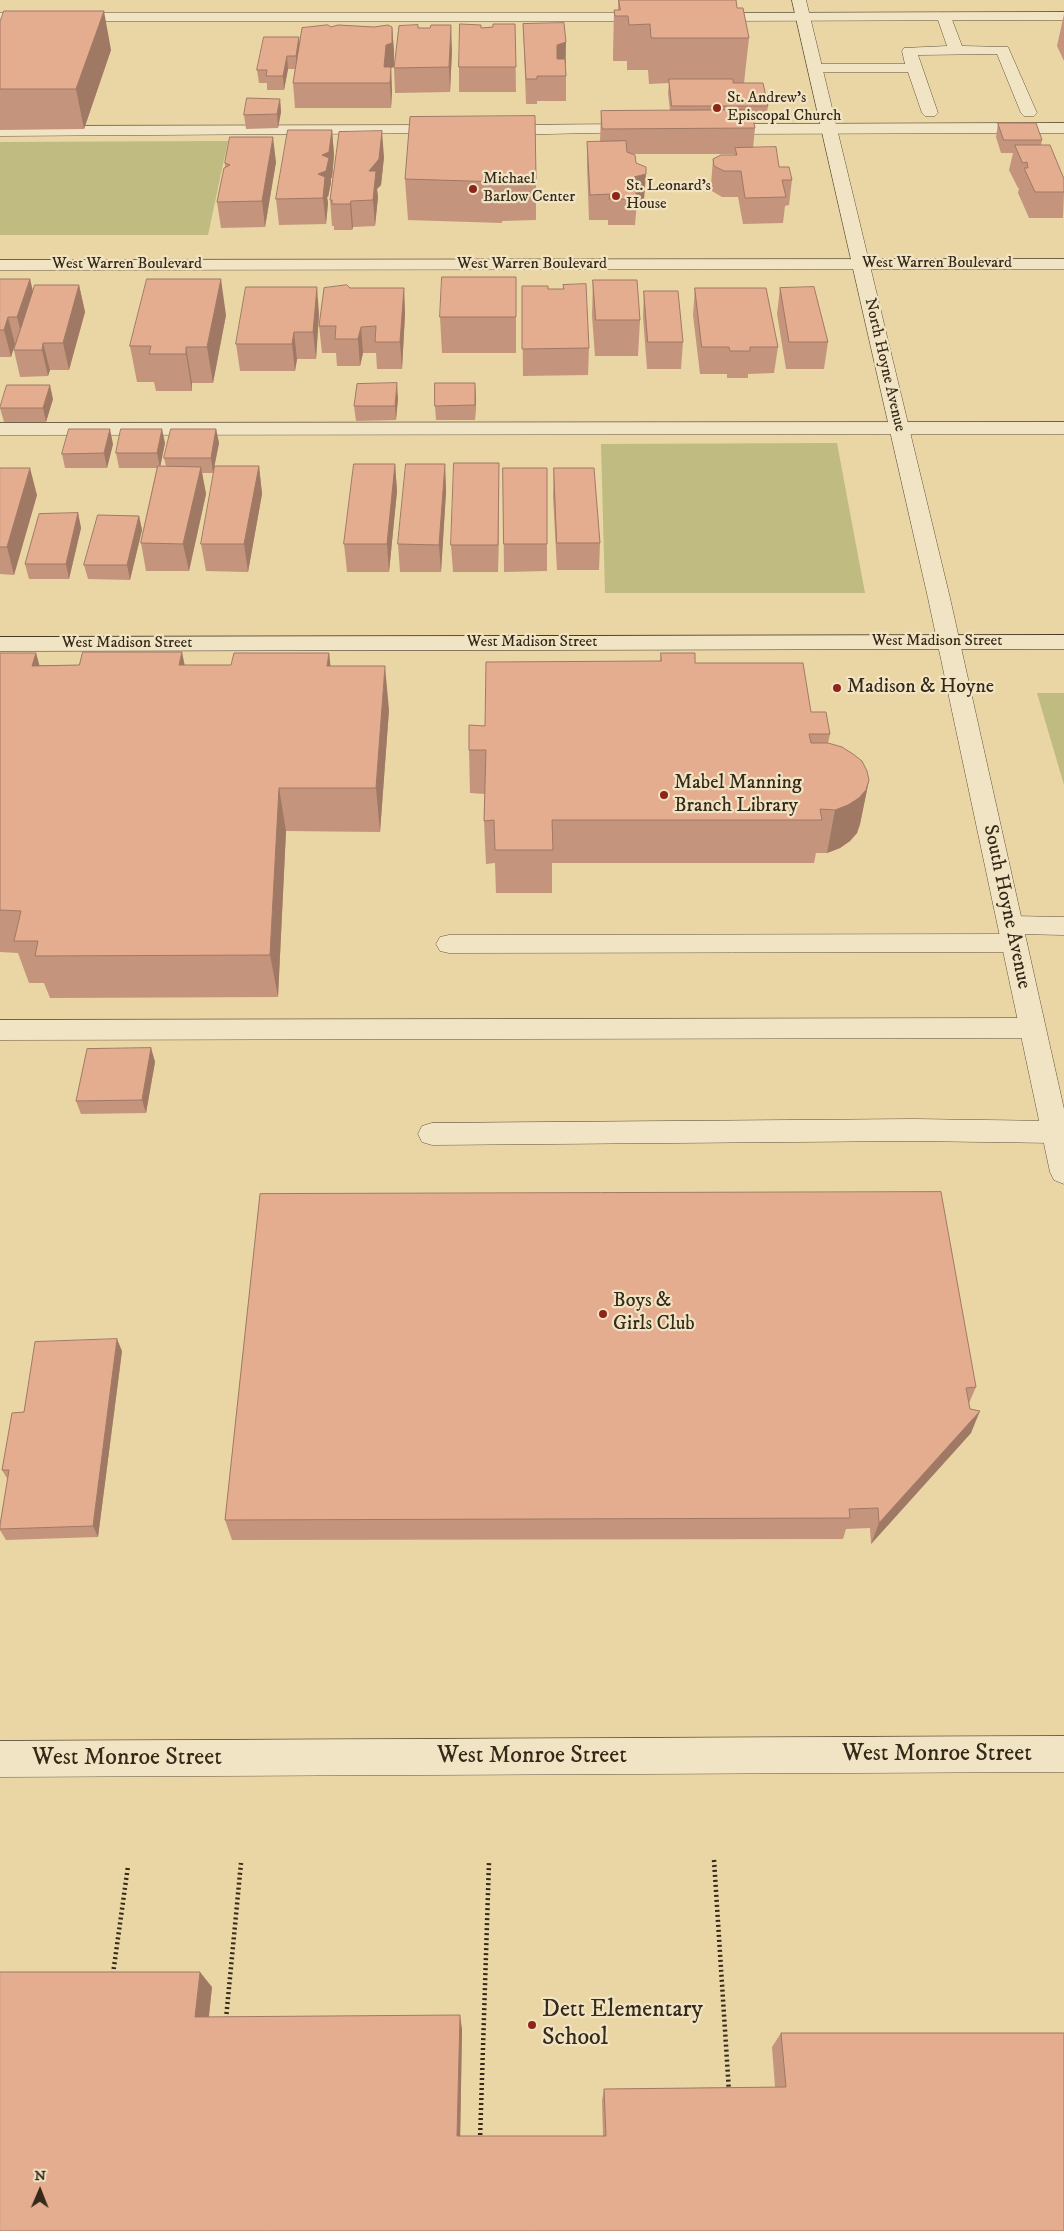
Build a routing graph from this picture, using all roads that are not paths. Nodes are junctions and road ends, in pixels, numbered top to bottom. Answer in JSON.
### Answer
{"nodes":[{"id":1,"x":801,"y":8,"type":"edge"},
{"id":2,"x":944,"y":16,"type":"junction"},
{"id":3,"x":1064,"y":16,"type":"edge"},
{"id":4,"x":0,"y":17,"type":"edge"},
{"id":5,"x":669,"y":17,"type":"edge"},
{"id":6,"x":689,"y":17,"type":"edge"},
{"id":7,"x":956,"y":51,"type":"junction"},
{"id":8,"x":815,"y":68,"type":"junction"},
{"id":9,"x":914,"y":68,"type":"junction"},
{"id":10,"x":930,"y":113,"type":"dead end"},
{"id":11,"x":1029,"y":113,"type":"dead end"},
{"id":12,"x":1064,"y":128,"type":"edge"},
{"id":13,"x":652,"y":129,"type":"edge"},
{"id":14,"x":702,"y":129,"type":"edge"},
{"id":15,"x":829,"y":129,"type":"junction"},
{"id":16,"x":466,"y":130,"type":"edge"},
{"id":17,"x":486,"y":130,"type":"edge"},
{"id":18,"x":0,"y":131,"type":"edge"},
{"id":19,"x":861,"y":264,"type":"junction"},
{"id":20,"x":1064,"y":264,"type":"edge"},
{"id":21,"x":0,"y":265,"type":"edge"},
{"id":22,"x":1064,"y":428,"type":"edge"},
{"id":23,"x":0,"y":429,"type":"edge"},
{"id":24,"x":899,"y":429,"type":"junction"},
{"id":25,"x":949,"y":642,"type":"junction"},
{"id":26,"x":1064,"y":642,"type":"edge"},
{"id":27,"x":0,"y":644,"type":"edge"},
{"id":28,"x":1064,"y":926,"type":"edge"},
{"id":29,"x":1012,"y":934,"type":"junction"},
{"id":30,"x":449,"y":944,"type":"dead end"},
{"id":31,"x":1032,"y":1028,"type":"junction"},
{"id":32,"x":0,"y":1030,"type":"edge"},
{"id":33,"x":1055,"y":1132,"type":"junction"},
{"id":34,"x":432,"y":1134,"type":"dead end"},
{"id":35,"x":1064,"y":1172,"type":"edge"},
{"id":36,"x":1064,"y":1754,"type":"edge"},
{"id":37,"x":0,"y":1759,"type":"edge"}],
"edges":[{"from":1,"to":2,"type":"street"},
{"from":1,"to":6,"type":"street"},
{"from":1,"to":8,"type":"street","name":"North Hoyne Avenue"},
{"from":2,"to":3,"type":"street"},
{"from":2,"to":7,"type":"street"},
{"from":4,"to":5,"type":"street"},
{"from":7,"to":9,"type":"street"},
{"from":7,"to":11,"type":"street"},
{"from":8,"to":9,"type":"street"},
{"from":8,"to":15,"type":"street","name":"North Hoyne Avenue"},
{"from":9,"to":10,"type":"street"},
{"from":12,"to":15,"type":"street"},
{"from":13,"to":17,"type":"street"},
{"from":14,"to":15,"type":"street"},
{"from":15,"to":19,"type":"street","name":"North Hoyne Avenue"},
{"from":16,"to":18,"type":"street"},
{"from":19,"to":20,"type":"street","name":"West Warren Boulevard"},
{"from":19,"to":21,"type":"street","name":"West Warren Boulevard"},
{"from":19,"to":24,"type":"street","name":"North Hoyne Avenue"},
{"from":22,"to":24,"type":"street"},
{"from":23,"to":24,"type":"street"},
{"from":24,"to":25,"type":"street","name":"North Hoyne Avenue"},
{"from":25,"to":26,"type":"street","name":"West Madison Street"},
{"from":25,"to":27,"type":"street","name":"West Madison Street"},
{"from":25,"to":29,"type":"street","name":"South Hoyne Avenue"},
{"from":28,"to":29,"type":"street"},
{"from":29,"to":30,"type":"street"},
{"from":29,"to":31,"type":"street","name":"South Hoyne Avenue"},
{"from":31,"to":32,"type":"street"},
{"from":31,"to":33,"type":"street","name":"South Hoyne Avenue"},
{"from":33,"to":34,"type":"street"},
{"from":33,"to":35,"type":"street","name":"South Hoyne Avenue"},
{"from":36,"to":37,"type":"street","name":"West Monroe Street"}]}
